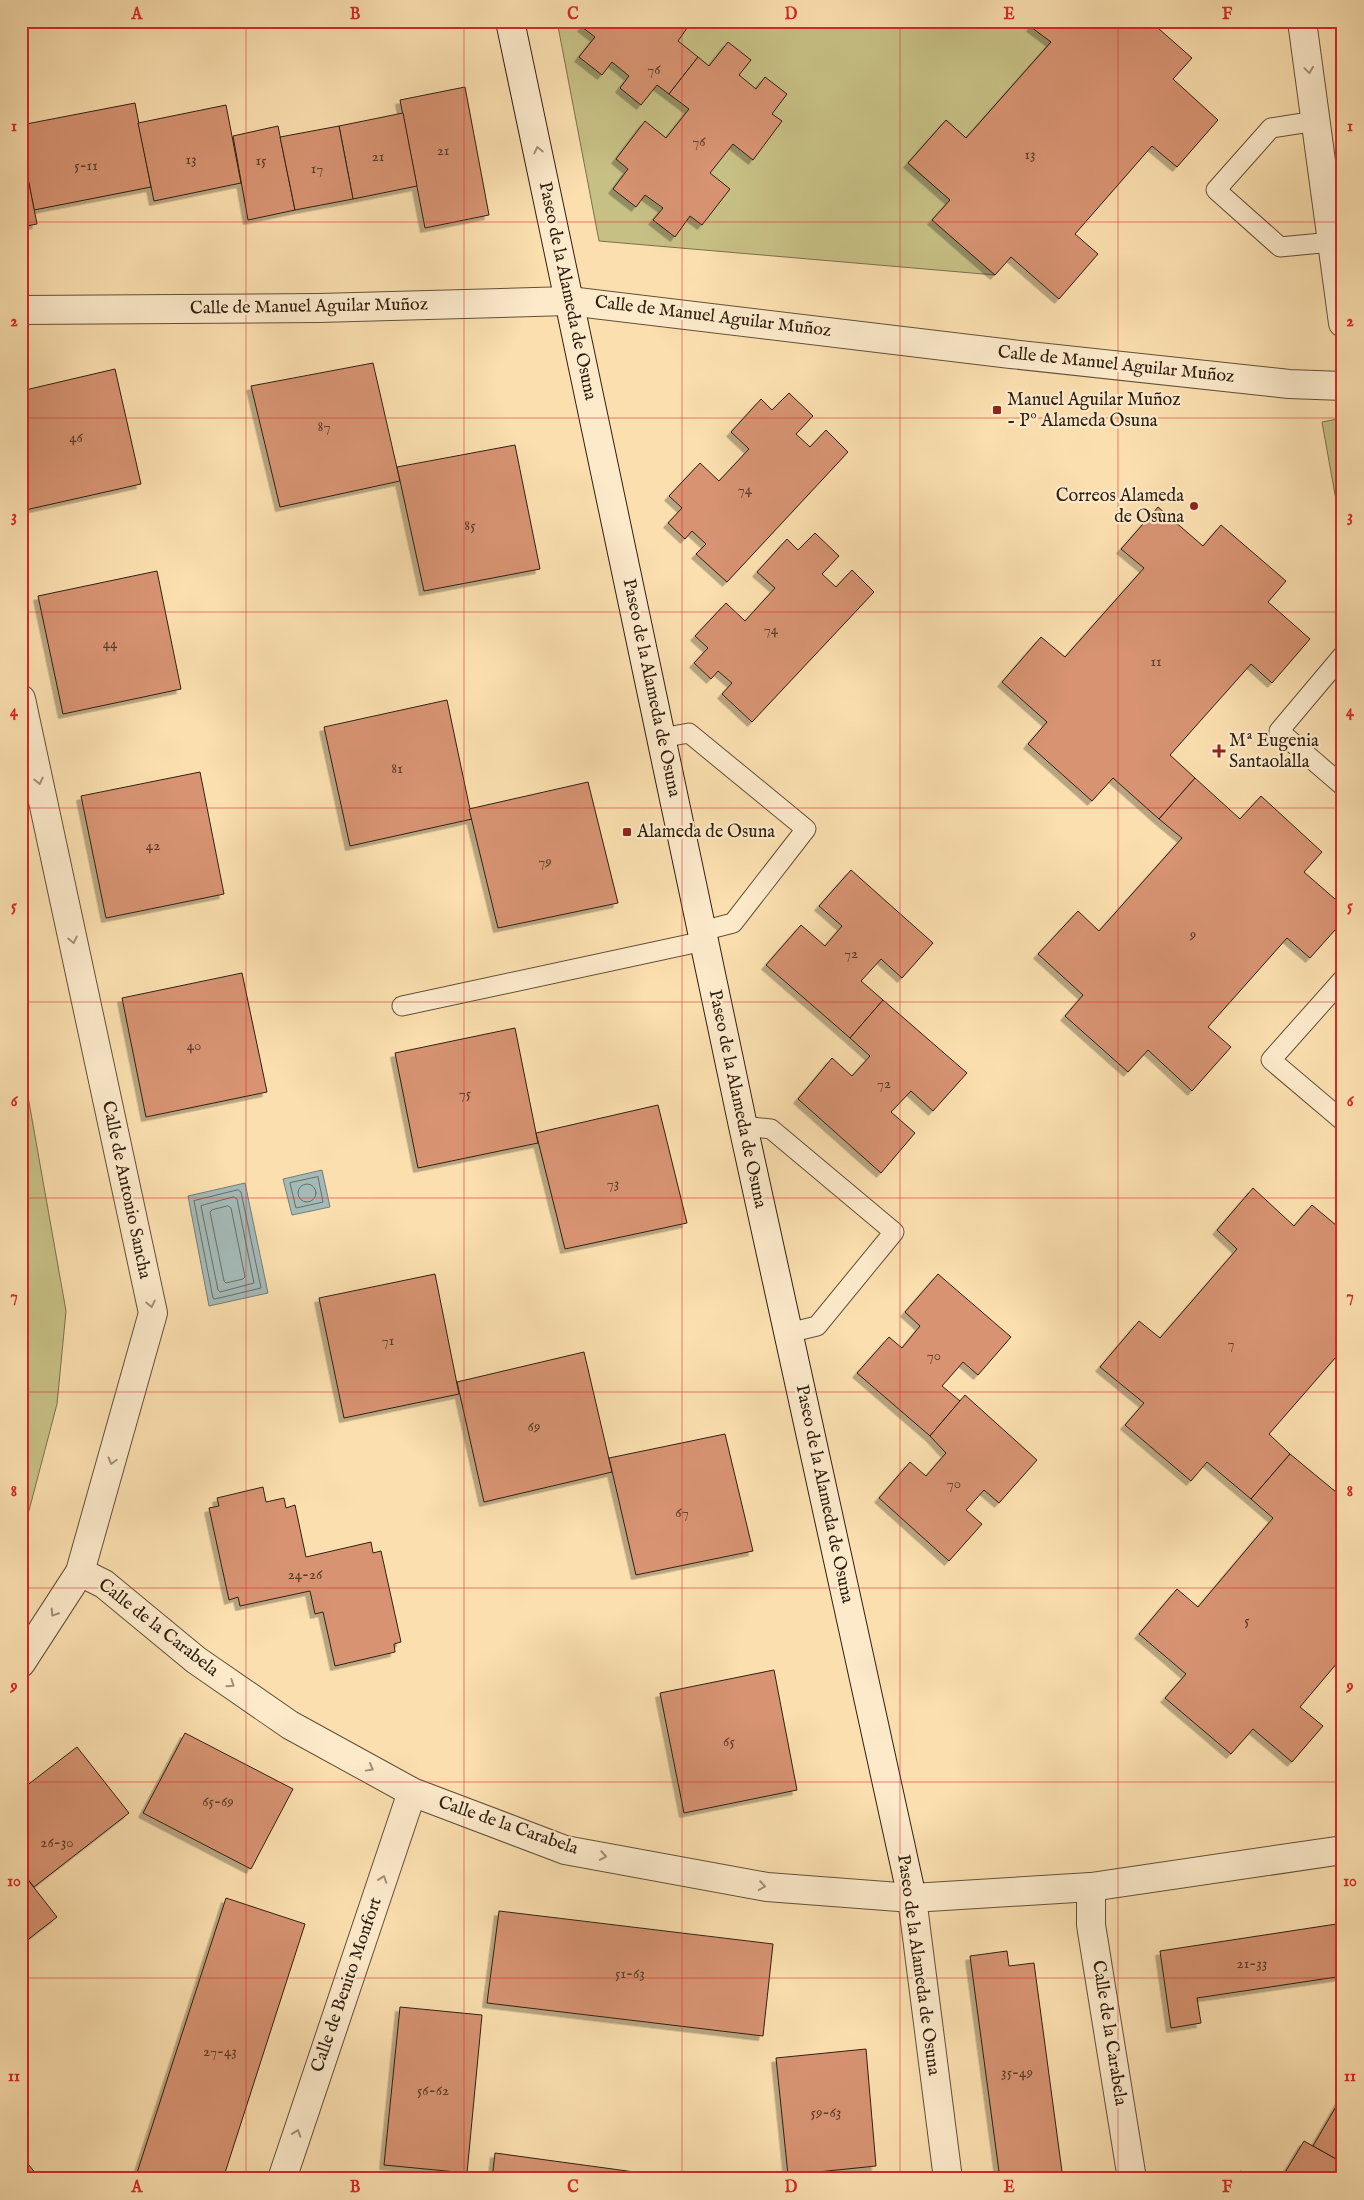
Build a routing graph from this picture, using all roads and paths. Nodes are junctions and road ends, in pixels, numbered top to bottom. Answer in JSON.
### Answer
{"nodes":[{"id":1,"x":510,"y":21,"type":"edge"},
{"id":2,"x":1302,"y":21,"type":"edge"},
{"id":3,"x":1316,"y":121,"type":"junction"},
{"id":4,"x":1332,"y":242,"type":"junction"},
{"id":5,"x":570,"y":301,"type":"junction"},
{"id":6,"x":21,"y":310,"type":"edge"},
{"id":7,"x":1343,"y":323,"type":"edge"},
{"id":8,"x":1343,"y":386,"type":"edge"},
{"id":9,"x":1343,"y":655,"type":"edge"},
{"id":10,"x":21,"y":699,"type":"edge"},
{"id":11,"x":661,"y":738,"type":"junction"},
{"id":12,"x":1343,"y":786,"type":"edge"},
{"id":13,"x":703,"y":936,"type":"junction"},
{"id":14,"x":1343,"y":979,"type":"edge"},
{"id":15,"x":402,"y":1006,"type":"dead end"},
{"id":16,"x":1343,"y":1121,"type":"edge"},
{"id":17,"x":743,"y":1126,"type":"junction"},
{"id":18,"x":788,"y":1333,"type":"junction"},
{"id":19,"x":80,"y":1572,"type":"junction"},
{"id":20,"x":21,"y":1663,"type":"edge"},
{"id":21,"x":412,"y":1792,"type":"junction"},
{"id":22,"x":1343,"y":1850,"type":"edge"},
{"id":23,"x":1091,"y":1886,"type":"junction"},
{"id":24,"x":912,"y":1898,"type":"junction"},
{"id":25,"x":282,"y":2179,"type":"edge"},
{"id":26,"x":948,"y":2179,"type":"edge"},
{"id":27,"x":1132,"y":2179,"type":"edge"}],
"edges":[{"from":5,"to":1,"type":"street","name":"Paseo de la Alameda de Osuna","one_way":true},
{"from":2,"to":3,"type":"street","one_way":true},
{"from":3,"to":4,"type":"street"},
{"from":3,"to":4,"type":"lane"},
{"from":4,"to":7,"type":"street"},
{"from":5,"to":6,"type":"street","name":"Calle de Manuel Aguilar Muñoz"},
{"from":5,"to":8,"type":"street","name":"Calle de Manuel Aguilar Muñoz"},
{"from":5,"to":11,"type":"street","name":"Paseo de la Alameda de Osuna"},
{"from":9,"to":12,"type":"lane"},
{"from":10,"to":19,"type":"street","name":"Calle de Antonio Sancha","one_way":true},
{"from":11,"to":13,"type":"street","name":"Paseo de la Alameda de Osuna"},
{"from":11,"to":13,"type":"lane"},
{"from":13,"to":15,"type":"lane"},
{"from":13,"to":17,"type":"street","name":"Paseo de la Alameda de Osuna"},
{"from":14,"to":16,"type":"lane"},
{"from":17,"to":18,"type":"street","name":"Paseo de la Alameda de Osuna"},
{"from":17,"to":18,"type":"lane"},
{"from":18,"to":24,"type":"street","name":"Paseo de la Alameda de Osuna"},
{"from":19,"to":20,"type":"street","name":"Calle de Antonio Sancha","one_way":true},
{"from":19,"to":21,"type":"street","name":"Calle de la Carabela","one_way":true},
{"from":21,"to":24,"type":"street","name":"Calle de la Carabela","one_way":true},
{"from":25,"to":21,"type":"street","name":"Calle de Benito Monfort","one_way":true},
{"from":22,"to":23,"type":"street","name":"Calle de la Carabela"},
{"from":23,"to":24,"type":"street","name":"Calle de la Carabela"},
{"from":23,"to":27,"type":"street","name":"Calle de la Carabela"},
{"from":24,"to":26,"type":"street","name":"Paseo de la Alameda de Osuna"}]}
